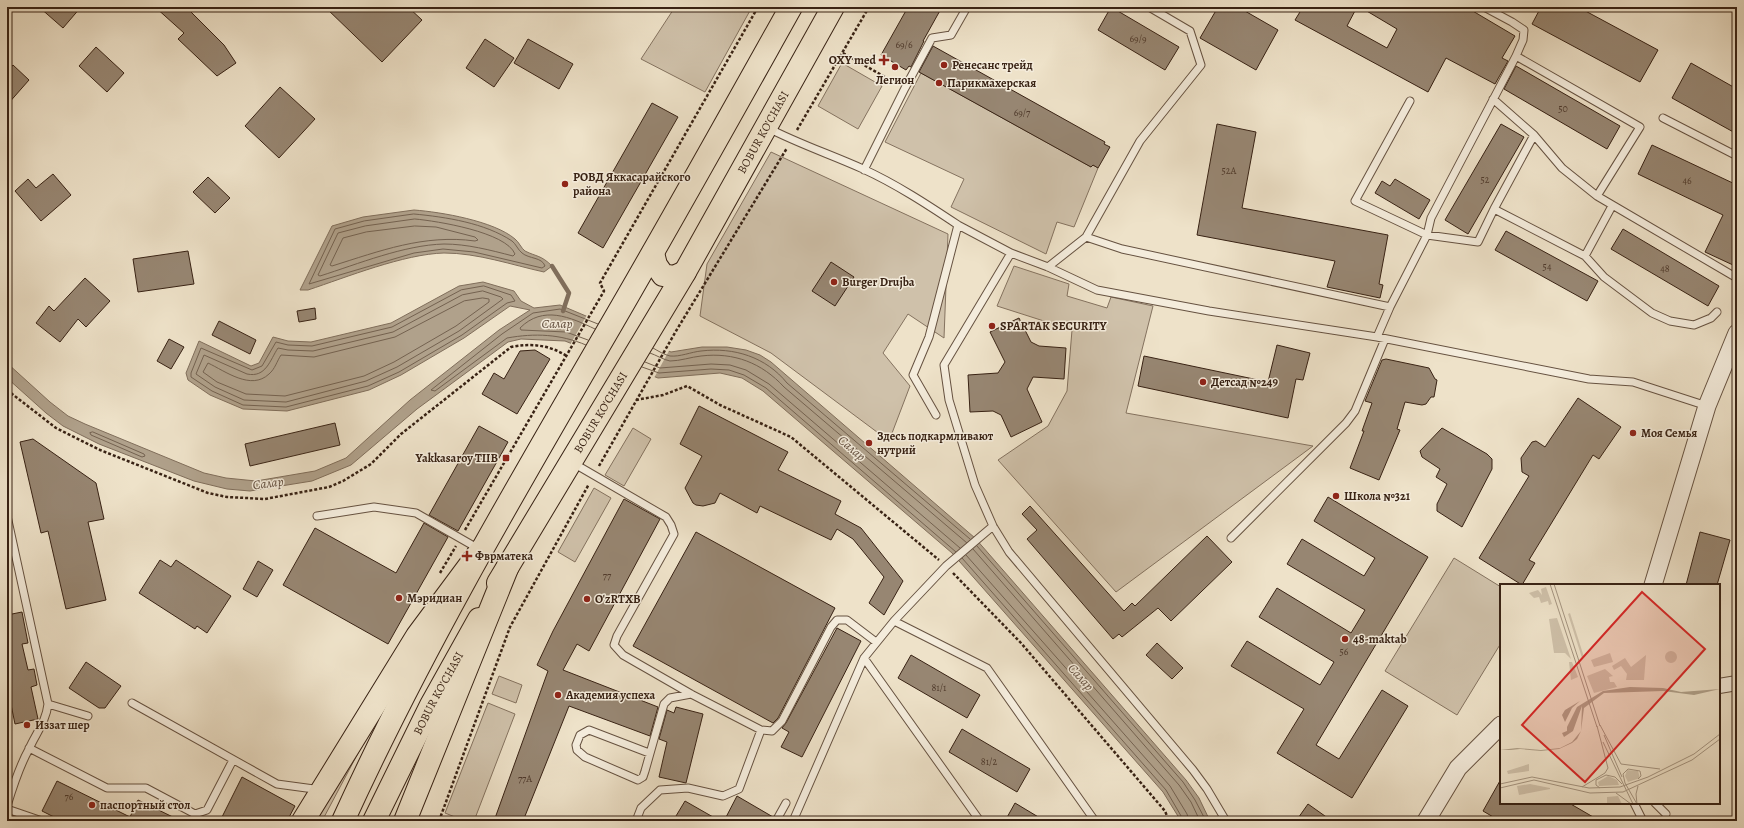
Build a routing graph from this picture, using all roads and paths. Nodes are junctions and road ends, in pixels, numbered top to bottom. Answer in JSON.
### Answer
{"nodes":[{"id":1,"x":758,"y":7,"type":"edge"},
{"id":2,"x":791,"y":7,"type":"edge"},
{"id":3,"x":834,"y":7,"type":"edge"},
{"id":4,"x":868,"y":7,"type":"edge"},
{"id":5,"x":967,"y":7,"type":"edge"},
{"id":6,"x":1149,"y":7,"type":"edge"},
{"id":7,"x":1484,"y":7,"type":"edge"},
{"id":8,"x":843,"y":53,"type":"junction"},
{"id":9,"x":1516,"y":56,"type":"junction"},
{"id":10,"x":905,"y":88,"type":"junction"},
{"id":11,"x":1493,"y":99,"type":"junction"},
{"id":12,"x":1410,"y":101,"type":"dead end"},
{"id":13,"x":1663,"y":118,"type":"dead end"},
{"id":14,"x":766,"y":127,"type":"junction"},
{"id":15,"x":1534,"y":135,"type":"junction"},
{"id":16,"x":792,"y":140,"type":"junction"},
{"id":17,"x":1737,"y":156,"type":"edge"},
{"id":18,"x":864,"y":170,"type":"junction"},
{"id":19,"x":1597,"y":196,"type":"junction"},
{"id":20,"x":1612,"y":206,"type":"junction"},
{"id":21,"x":1494,"y":209,"type":"junction"},
{"id":22,"x":958,"y":225,"type":"junction"},
{"id":23,"x":1427,"y":235,"type":"junction"},
{"id":24,"x":1086,"y":237,"type":"junction"},
{"id":25,"x":653,"y":253,"type":"junction"},
{"id":26,"x":1011,"y":253,"type":"junction"},
{"id":27,"x":1585,"y":256,"type":"junction"},
{"id":28,"x":1048,"y":266,"type":"junction"},
{"id":29,"x":685,"y":272,"type":"junction"},
{"id":30,"x":1737,"y":278,"type":"edge"},
{"id":31,"x":1390,"y":307,"type":"junction"},
{"id":32,"x":1717,"y":312,"type":"dead end"},
{"id":33,"x":1377,"y":337,"type":"junction"},
{"id":34,"x":1385,"y":339,"type":"junction"},
{"id":35,"x":1736,"y":339,"type":"edge"},
{"id":36,"x":567,"y":356,"type":"junction"},
{"id":37,"x":7,"y":390,"type":"edge"},
{"id":38,"x":636,"y":400,"type":"junction"},
{"id":39,"x":1707,"y":406,"type":"junction"},
{"id":40,"x":936,"y":415,"type":"dead end"},
{"id":41,"x":570,"y":462,"type":"junction"},
{"id":42,"x":593,"y":476,"type":"junction"},
{"id":43,"x":7,"y":516,"type":"edge"},
{"id":44,"x":317,"y":516,"type":"dead end"},
{"id":45,"x":993,"y":526,"type":"junction"},
{"id":46,"x":1231,"y":538,"type":"dead end"},
{"id":47,"x":460,"y":539,"type":"junction"},
{"id":48,"x":481,"y":550,"type":"junction"},
{"id":49,"x":508,"y":566,"type":"junction"},
{"id":50,"x":946,"y":566,"type":"junction"},
{"id":51,"x":1653,"y":584,"type":"edge"},
{"id":52,"x":894,"y":621,"type":"junction"},
{"id":53,"x":876,"y":642,"type":"junction"},
{"id":54,"x":864,"y":658,"type":"junction"},
{"id":55,"x":1737,"y":683,"type":"edge"},
{"id":56,"x":1720,"y":686,"type":"edge"},
{"id":57,"x":691,"y":694,"type":"junction"},
{"id":58,"x":132,"y":703,"type":"dead end"},
{"id":59,"x":48,"y":704,"type":"junction"},
{"id":60,"x":88,"y":716,"type":"dead end"},
{"id":61,"x":1500,"y":726,"type":"edge"},
{"id":62,"x":761,"y":730,"type":"junction"},
{"id":63,"x":29,"y":748,"type":"junction"},
{"id":64,"x":650,"y":753,"type":"junction"},
{"id":65,"x":233,"y":760,"type":"junction"},
{"id":66,"x":320,"y":794,"type":"junction"},
{"id":67,"x":786,"y":803,"type":"dead end"},
{"id":68,"x":1634,"y":804,"type":"edge"},
{"id":69,"x":1656,"y":804,"type":"edge"},
{"id":70,"x":7,"y":807,"type":"edge"},
{"id":71,"x":1666,"y":814,"type":"dead end"},
{"id":72,"x":42,"y":821,"type":"edge"},
{"id":73,"x":303,"y":821,"type":"edge"},
{"id":74,"x":343,"y":821,"type":"edge"},
{"id":75,"x":374,"y":821,"type":"edge"},
{"id":76,"x":405,"y":821,"type":"edge"},
{"id":77,"x":439,"y":821,"type":"edge"},
{"id":78,"x":636,"y":821,"type":"edge"},
{"id":79,"x":776,"y":821,"type":"edge"},
{"id":80,"x":793,"y":821,"type":"edge"},
{"id":81,"x":980,"y":821,"type":"edge"},
{"id":82,"x":1095,"y":821,"type":"edge"},
{"id":83,"x":1169,"y":821,"type":"edge"},
{"id":84,"x":1226,"y":821,"type":"edge"},
{"id":85,"x":1426,"y":821,"type":"edge"},
{"id":86,"x":1643,"y":821,"type":"edge"}],
"edges":[{"from":1,"to":36,"type":"path"},
{"from":2,"to":25,"type":"main road"},
{"from":3,"to":14,"type":"main road","name":"BOBUR KO'CHASI"},
{"from":4,"to":8,"type":"path"},
{"from":5,"to":10,"type":"lane"},
{"from":6,"to":24,"type":"lane"},
{"from":7,"to":9,"type":"lane"},
{"from":8,"to":10,"type":"path"},
{"from":8,"to":16,"type":"path"},
{"from":9,"to":11,"type":"lane"},
{"from":9,"to":19,"type":"lane"},
{"from":10,"to":18,"type":"lane"},
{"from":11,"to":15,"type":"lane"},
{"from":11,"to":23,"type":"lane"},
{"from":12,"to":23,"type":"lane"},
{"from":13,"to":17,"type":"lane"},
{"from":14,"to":16,"type":"lane"},
{"from":14,"to":29,"type":"main road","name":"BOBUR KO'CHASI"},
{"from":15,"to":19,"type":"lane"},
{"from":15,"to":21,"type":"lane"},
{"from":16,"to":18,"type":"lane"},
{"from":16,"to":38,"type":"path"},
{"from":18,"to":22,"type":"lane"},
{"from":19,"to":20,"type":"lane"},
{"from":20,"to":27,"type":"lane"},
{"from":20,"to":30,"type":"lane"},
{"from":21,"to":23,"type":"lane"},
{"from":21,"to":27,"type":"lane"},
{"from":22,"to":26,"type":"lane"},
{"from":22,"to":40,"type":"lane"},
{"from":23,"to":31,"type":"lane"},
{"from":24,"to":28,"type":"lane"},
{"from":24,"to":31,"type":"lane"},
{"from":25,"to":29,"type":"main road"},
{"from":25,"to":48,"type":"main road"},
{"from":26,"to":28,"type":"lane"},
{"from":26,"to":45,"type":"lane"},
{"from":27,"to":32,"type":"lane"},
{"from":28,"to":33,"type":"lane"},
{"from":29,"to":41,"type":"main road","name":"BOBUR KO'CHASI"},
{"from":31,"to":33,"type":"lane"},
{"from":33,"to":34,"type":"lane"},
{"from":34,"to":39,"type":"lane"},
{"from":34,"to":46,"type":"lane"},
{"from":35,"to":39,"type":"street"},
{"from":36,"to":37,"type":"path"},
{"from":36,"to":47,"type":"path"},
{"from":38,"to":42,"type":"path"},
{"from":38,"to":50,"type":"path"},
{"from":39,"to":51,"type":"street"},
{"from":41,"to":42,"type":"lane"},
{"from":41,"to":49,"type":"main road","name":"BOBUR KO'CHASI"},
{"from":42,"to":57,"type":"lane"},
{"from":42,"to":77,"type":"path"},
{"from":43,"to":59,"type":"lane"},
{"from":44,"to":47,"type":"lane"},
{"from":45,"to":50,"type":"lane"},
{"from":45,"to":84,"type":"lane"},
{"from":47,"to":48,"type":"lane"},
{"from":48,"to":66,"type":"main road"},
{"from":48,"to":74,"type":"main road"},
{"from":49,"to":75,"type":"main road","name":"BOBUR KO'CHASI"},
{"from":49,"to":76,"type":"main road"},
{"from":50,"to":52,"type":"lane"},
{"from":50,"to":83,"type":"path"},
{"from":52,"to":53,"type":"lane"},
{"from":52,"to":82,"type":"lane"},
{"from":53,"to":54,"type":"lane"},
{"from":53,"to":62,"type":"lane"},
{"from":54,"to":80,"type":"lane"},
{"from":54,"to":81,"type":"lane"},
{"from":55,"to":56,"type":"street"},
{"from":57,"to":62,"type":"lane"},
{"from":57,"to":64,"type":"lane"},
{"from":58,"to":65,"type":"lane"},
{"from":59,"to":60,"type":"lane"},
{"from":59,"to":63,"type":"lane"},
{"from":61,"to":85,"type":"street"},
{"from":62,"to":78,"type":"lane"},
{"from":63,"to":65,"type":"lane"},
{"from":63,"to":70,"type":"lane"},
{"from":64,"to":64,"type":"lane"},
{"from":65,"to":66,"type":"lane"},
{"from":66,"to":73,"type":"main road"},
{"from":67,"to":79,"type":"lane"},
{"from":68,"to":86,"type":"lane"},
{"from":69,"to":71,"type":"lane"},
{"from":70,"to":72,"type":"lane"}]}
